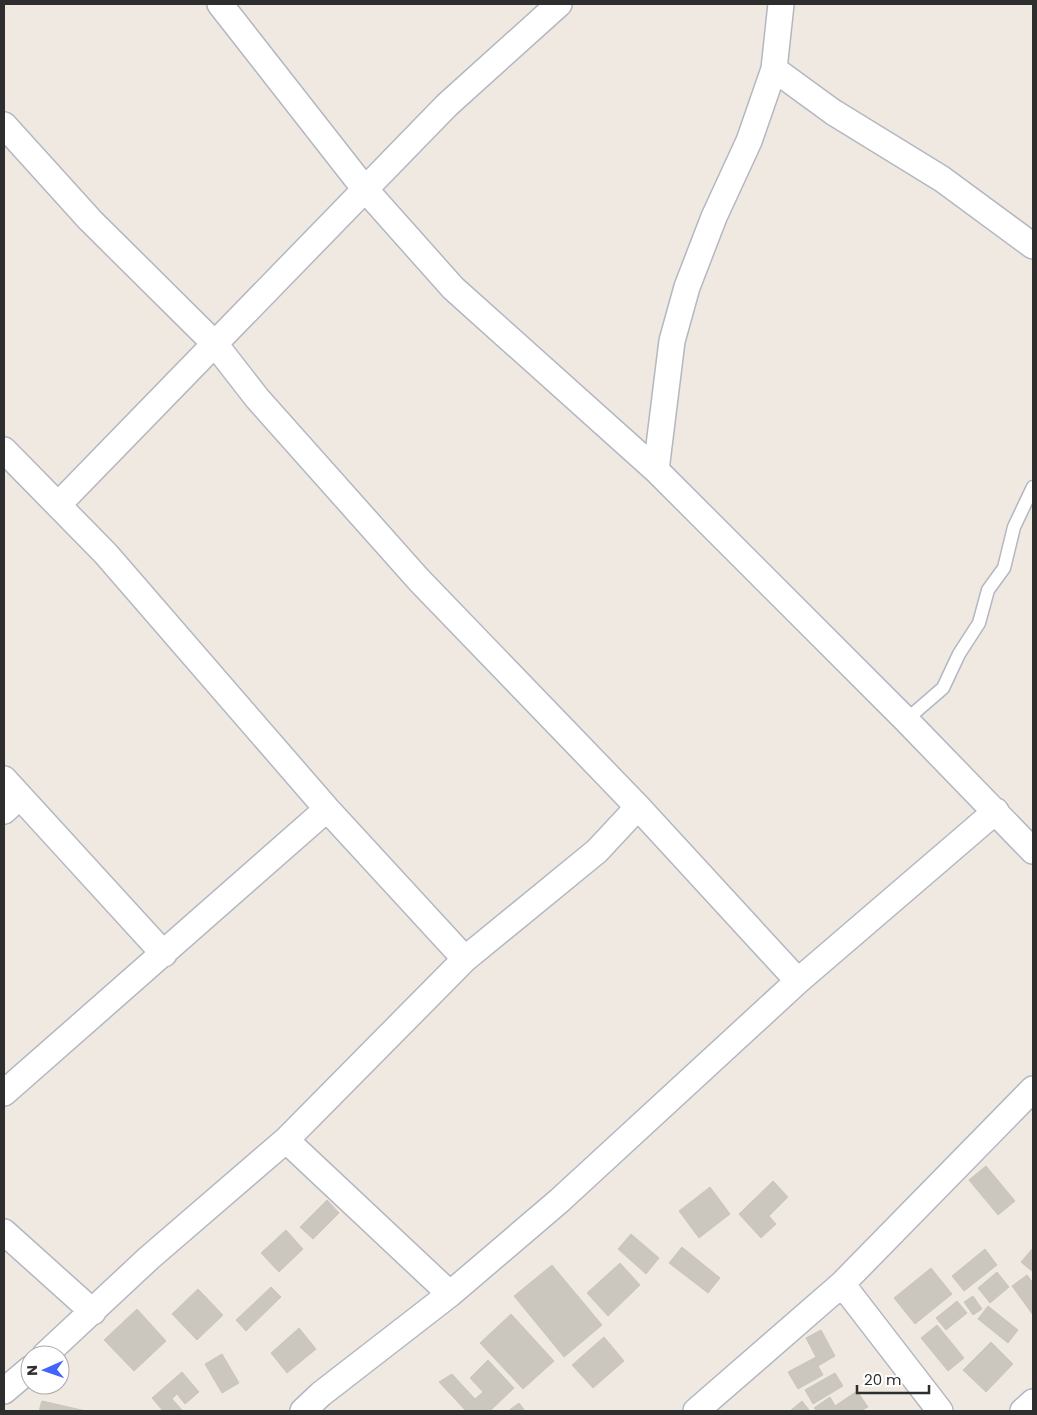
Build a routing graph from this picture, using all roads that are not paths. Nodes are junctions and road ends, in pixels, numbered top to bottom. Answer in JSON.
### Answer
{"nodes":[{"id":1,"x":220,"y":4,"type":"edge"},
{"id":2,"x":559,"y":4,"type":"edge"},
{"id":3,"x":781,"y":4,"type":"edge"},
{"id":4,"x":774,"y":69,"type":"junction"},
{"id":5,"x":4,"y":125,"type":"edge"},
{"id":6,"x":364,"y":188,"type":"junction"},
{"id":7,"x":1033,"y":246,"type":"edge"},
{"id":8,"x":215,"y":344,"type":"junction"},
{"id":9,"x":4,"y":450,"type":"edge"},
{"id":10,"x":656,"y":470,"type":"junction"},
{"id":11,"x":1033,"y":487,"type":"edge"},
{"id":12,"x":58,"y":505,"type":"junction"},
{"id":13,"x":906,"y":720,"type":"junction"},
{"id":14,"x":9,"y":796,"type":"edge"},
{"id":15,"x":638,"y":807,"type":"junction"},
{"id":16,"x":328,"y":809,"type":"junction"},
{"id":17,"x":996,"y":811,"type":"junction"},
{"id":18,"x":1033,"y":852,"type":"edge"},
{"id":19,"x":164,"y":954,"type":"junction"},
{"id":20,"x":464,"y":959,"type":"junction"},
{"id":21,"x":798,"y":982,"type":"junction"},
{"id":22,"x":1033,"y":1089,"type":"edge"},
{"id":23,"x":4,"y":1093,"type":"edge"},
{"id":24,"x":286,"y":1140,"type":"junction"},
{"id":25,"x":4,"y":1232,"type":"edge"},
{"id":26,"x":842,"y":1284,"type":"junction"},
{"id":27,"x":450,"y":1294,"type":"junction"},
{"id":28,"x":93,"y":1312,"type":"junction"},
{"id":29,"x":56,"y":1345,"type":"edge"},
{"id":30,"x":20,"y":1378,"type":"edge"},
{"id":31,"x":4,"y":1392,"type":"edge"},
{"id":32,"x":1033,"y":1402,"type":"edge"},
{"id":33,"x":329,"y":1403,"type":"edge"},
{"id":34,"x":303,"y":1411,"type":"edge"},
{"id":35,"x":696,"y":1411,"type":"edge"},
{"id":36,"x":940,"y":1411,"type":"edge"},
{"id":37,"x":1023,"y":1411,"type":"edge"}],
"edges":[{"from":1,"to":6,"type":"street"},
{"from":2,"to":6,"type":"street"},
{"from":3,"to":4,"type":"street"},
{"from":4,"to":7,"type":"street"},
{"from":4,"to":10,"type":"street"},
{"from":5,"to":8,"type":"street"},
{"from":6,"to":8,"type":"street"},
{"from":6,"to":10,"type":"street"},
{"from":8,"to":12,"type":"street"},
{"from":8,"to":15,"type":"street"},
{"from":9,"to":12,"type":"street"},
{"from":10,"to":13,"type":"street"},
{"from":11,"to":13,"type":"lane"},
{"from":12,"to":16,"type":"street"},
{"from":13,"to":17,"type":"street"},
{"from":14,"to":19,"type":"street"},
{"from":15,"to":20,"type":"street"},
{"from":15,"to":21,"type":"street"},
{"from":16,"to":19,"type":"street"},
{"from":16,"to":20,"type":"street"},
{"from":17,"to":18,"type":"street"},
{"from":17,"to":21,"type":"street"},
{"from":19,"to":23,"type":"street"},
{"from":20,"to":24,"type":"street"},
{"from":21,"to":27,"type":"street"},
{"from":22,"to":26,"type":"street"},
{"from":24,"to":27,"type":"street"},
{"from":24,"to":28,"type":"street"},
{"from":25,"to":28,"type":"street"},
{"from":26,"to":35,"type":"street"},
{"from":26,"to":36,"type":"street"},
{"from":27,"to":33,"type":"street"},
{"from":28,"to":29,"type":"street"},
{"from":30,"to":31,"type":"street"},
{"from":32,"to":37,"type":"street"},
{"from":33,"to":34,"type":"street"}]}
